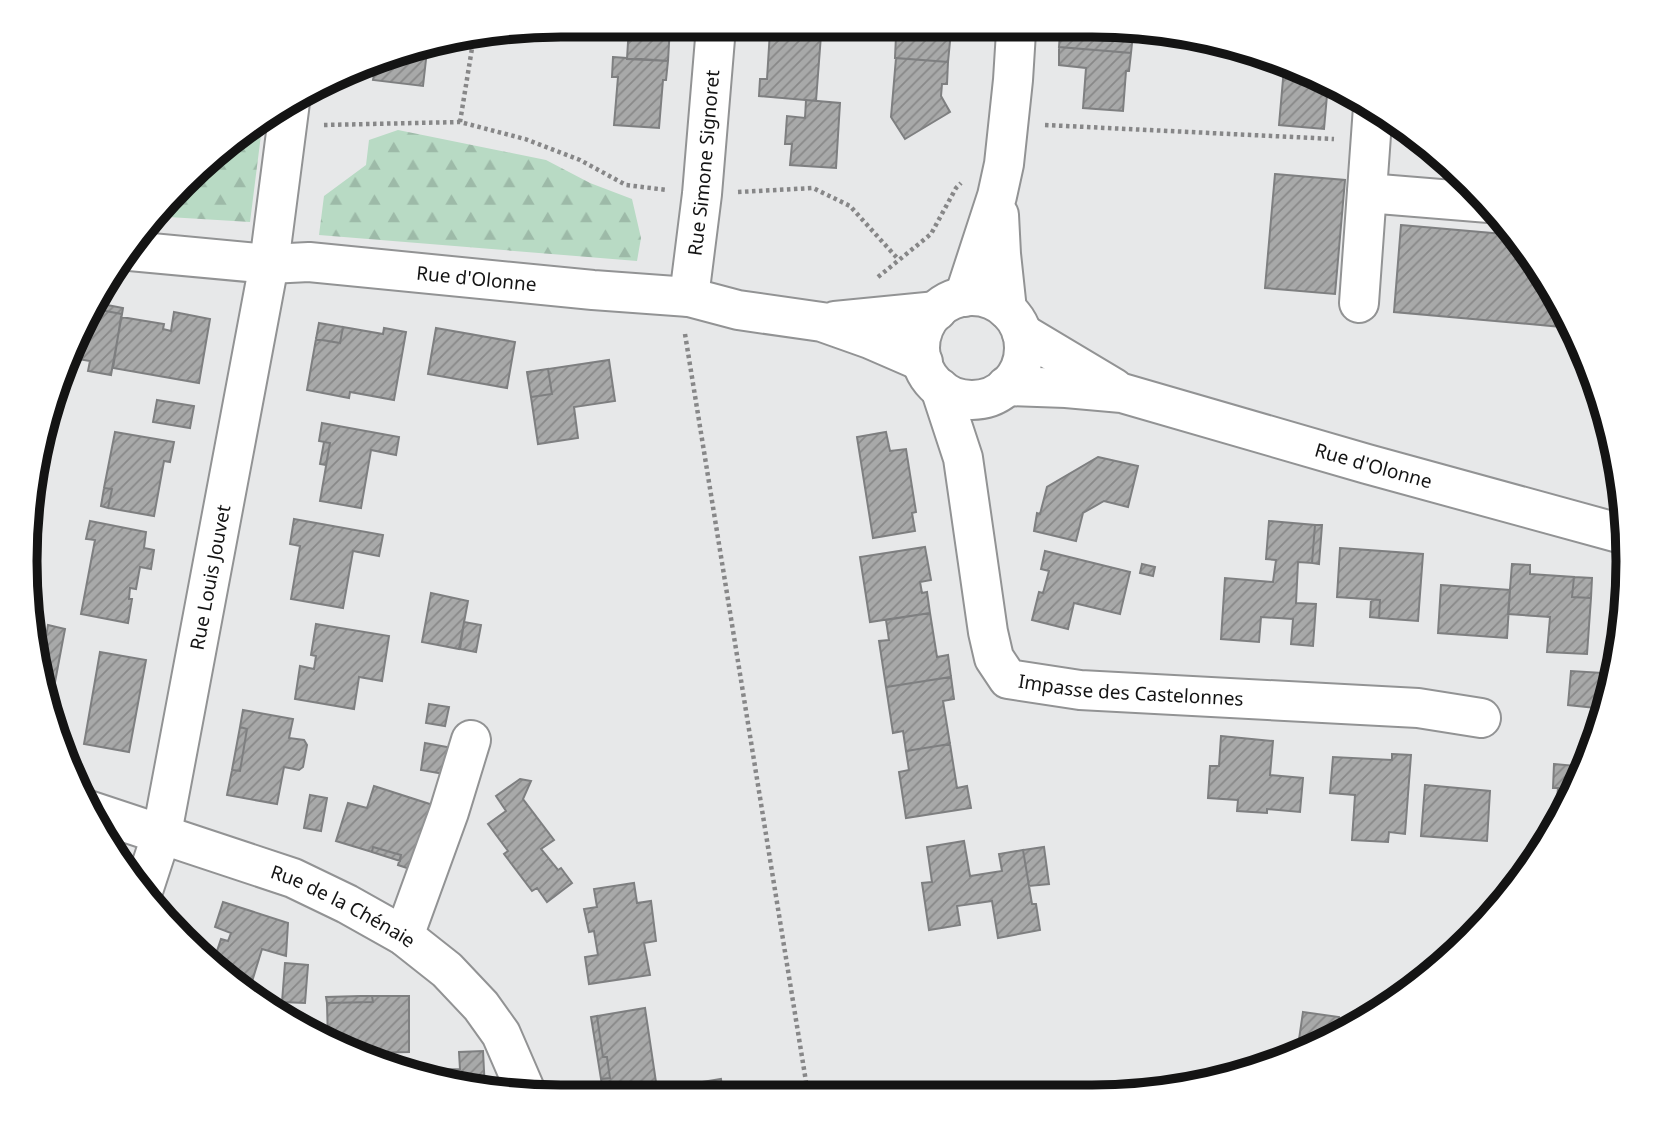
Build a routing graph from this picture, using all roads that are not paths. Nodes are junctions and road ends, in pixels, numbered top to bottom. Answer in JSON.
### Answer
{"nodes":[{"id":1,"x":715,"y":37,"type":"edge"},
{"id":2,"x":1016,"y":37,"type":"edge"},
{"id":3,"x":304,"y":114,"type":"edge"},
{"id":4,"x":1372,"y":124,"type":"edge"},
{"id":5,"x":1001,"y":180,"type":"junction"},
{"id":6,"x":1367,"y":193,"type":"junction"},
{"id":7,"x":1474,"y":202,"type":"edge"},
{"id":8,"x":138,"y":252,"type":"edge"},
{"id":9,"x":269,"y":264,"type":"junction"},
{"id":10,"x":689,"y":297,"type":"junction"},
{"id":11,"x":1359,"y":303,"type":"dead end"},
{"id":12,"x":950,"y":304,"type":"junction"},
{"id":13,"x":1014,"y":321,"type":"junction"},
{"id":14,"x":822,"y":322,"type":"junction"},
{"id":15,"x":931,"y":375,"type":"junction"},
{"id":16,"x":994,"y":393,"type":"junction"},
{"id":17,"x":1122,"y":393,"type":"junction"},
{"id":18,"x":963,"y":458,"type":"junction"},
{"id":19,"x":1615,"y":532,"type":"edge"},
{"id":20,"x":1481,"y":718,"type":"dead end"},
{"id":21,"x":471,"y":740,"type":"dead end"},
{"id":22,"x":102,"y":814,"type":"edge"},
{"id":23,"x":162,"y":833,"type":"junction"},
{"id":24,"x":146,"y":881,"type":"edge"},
{"id":25,"x":404,"y":936,"type":"junction"},
{"id":26,"x":522,"y":1084,"type":"edge"}],
"edges":[{"from":1,"to":10,"type":"street","name":"Rue Simone Signoret"},
{"from":2,"to":5,"type":"street"},
{"from":3,"to":9,"type":"street","name":"Rue Louis Jouvet"},
{"from":4,"to":6,"type":"street"},
{"from":5,"to":12,"type":"street"},
{"from":5,"to":13,"type":"street"},
{"from":6,"to":7,"type":"street"},
{"from":6,"to":11,"type":"street"},
{"from":8,"to":9,"type":"street","name":"Rue d'Olonne"},
{"from":9,"to":10,"type":"street","name":"Rue d'Olonne"},
{"from":9,"to":23,"type":"street","name":"Rue Louis Jouvet"},
{"from":10,"to":14,"type":"street","name":"Rue d'Olonne"},
{"from":12,"to":13,"type":"street","name":"Rue d'Olonne"},
{"from":12,"to":14,"type":"street","name":"Rue d'Olonne"},
{"from":12,"to":15,"type":"street"},
{"from":13,"to":16,"type":"street"},
{"from":13,"to":17,"type":"street","name":"Rue d'Olonne"},
{"from":14,"to":15,"type":"street","name":"Rue d'Olonne"},
{"from":15,"to":16,"type":"street","name":"Rue d'Olonne"},
{"from":15,"to":18,"type":"street","name":"Impasse des Castelonnes"},
{"from":16,"to":17,"type":"street","name":"Rue d'Olonne"},
{"from":16,"to":18,"type":"street","name":"Impasse des Castelonnes"},
{"from":17,"to":19,"type":"street","name":"Rue d'Olonne"},
{"from":18,"to":20,"type":"street","name":"Impasse des Castelonnes"},
{"from":21,"to":25,"type":"street"},
{"from":22,"to":23,"type":"street","name":"Rue de la Chénaie"},
{"from":23,"to":24,"type":"street","name":"Rue Louis Jouvet"},
{"from":23,"to":25,"type":"street","name":"Rue de la Chénaie"},
{"from":25,"to":26,"type":"street","name":"Rue de la Chénaie"}]}
